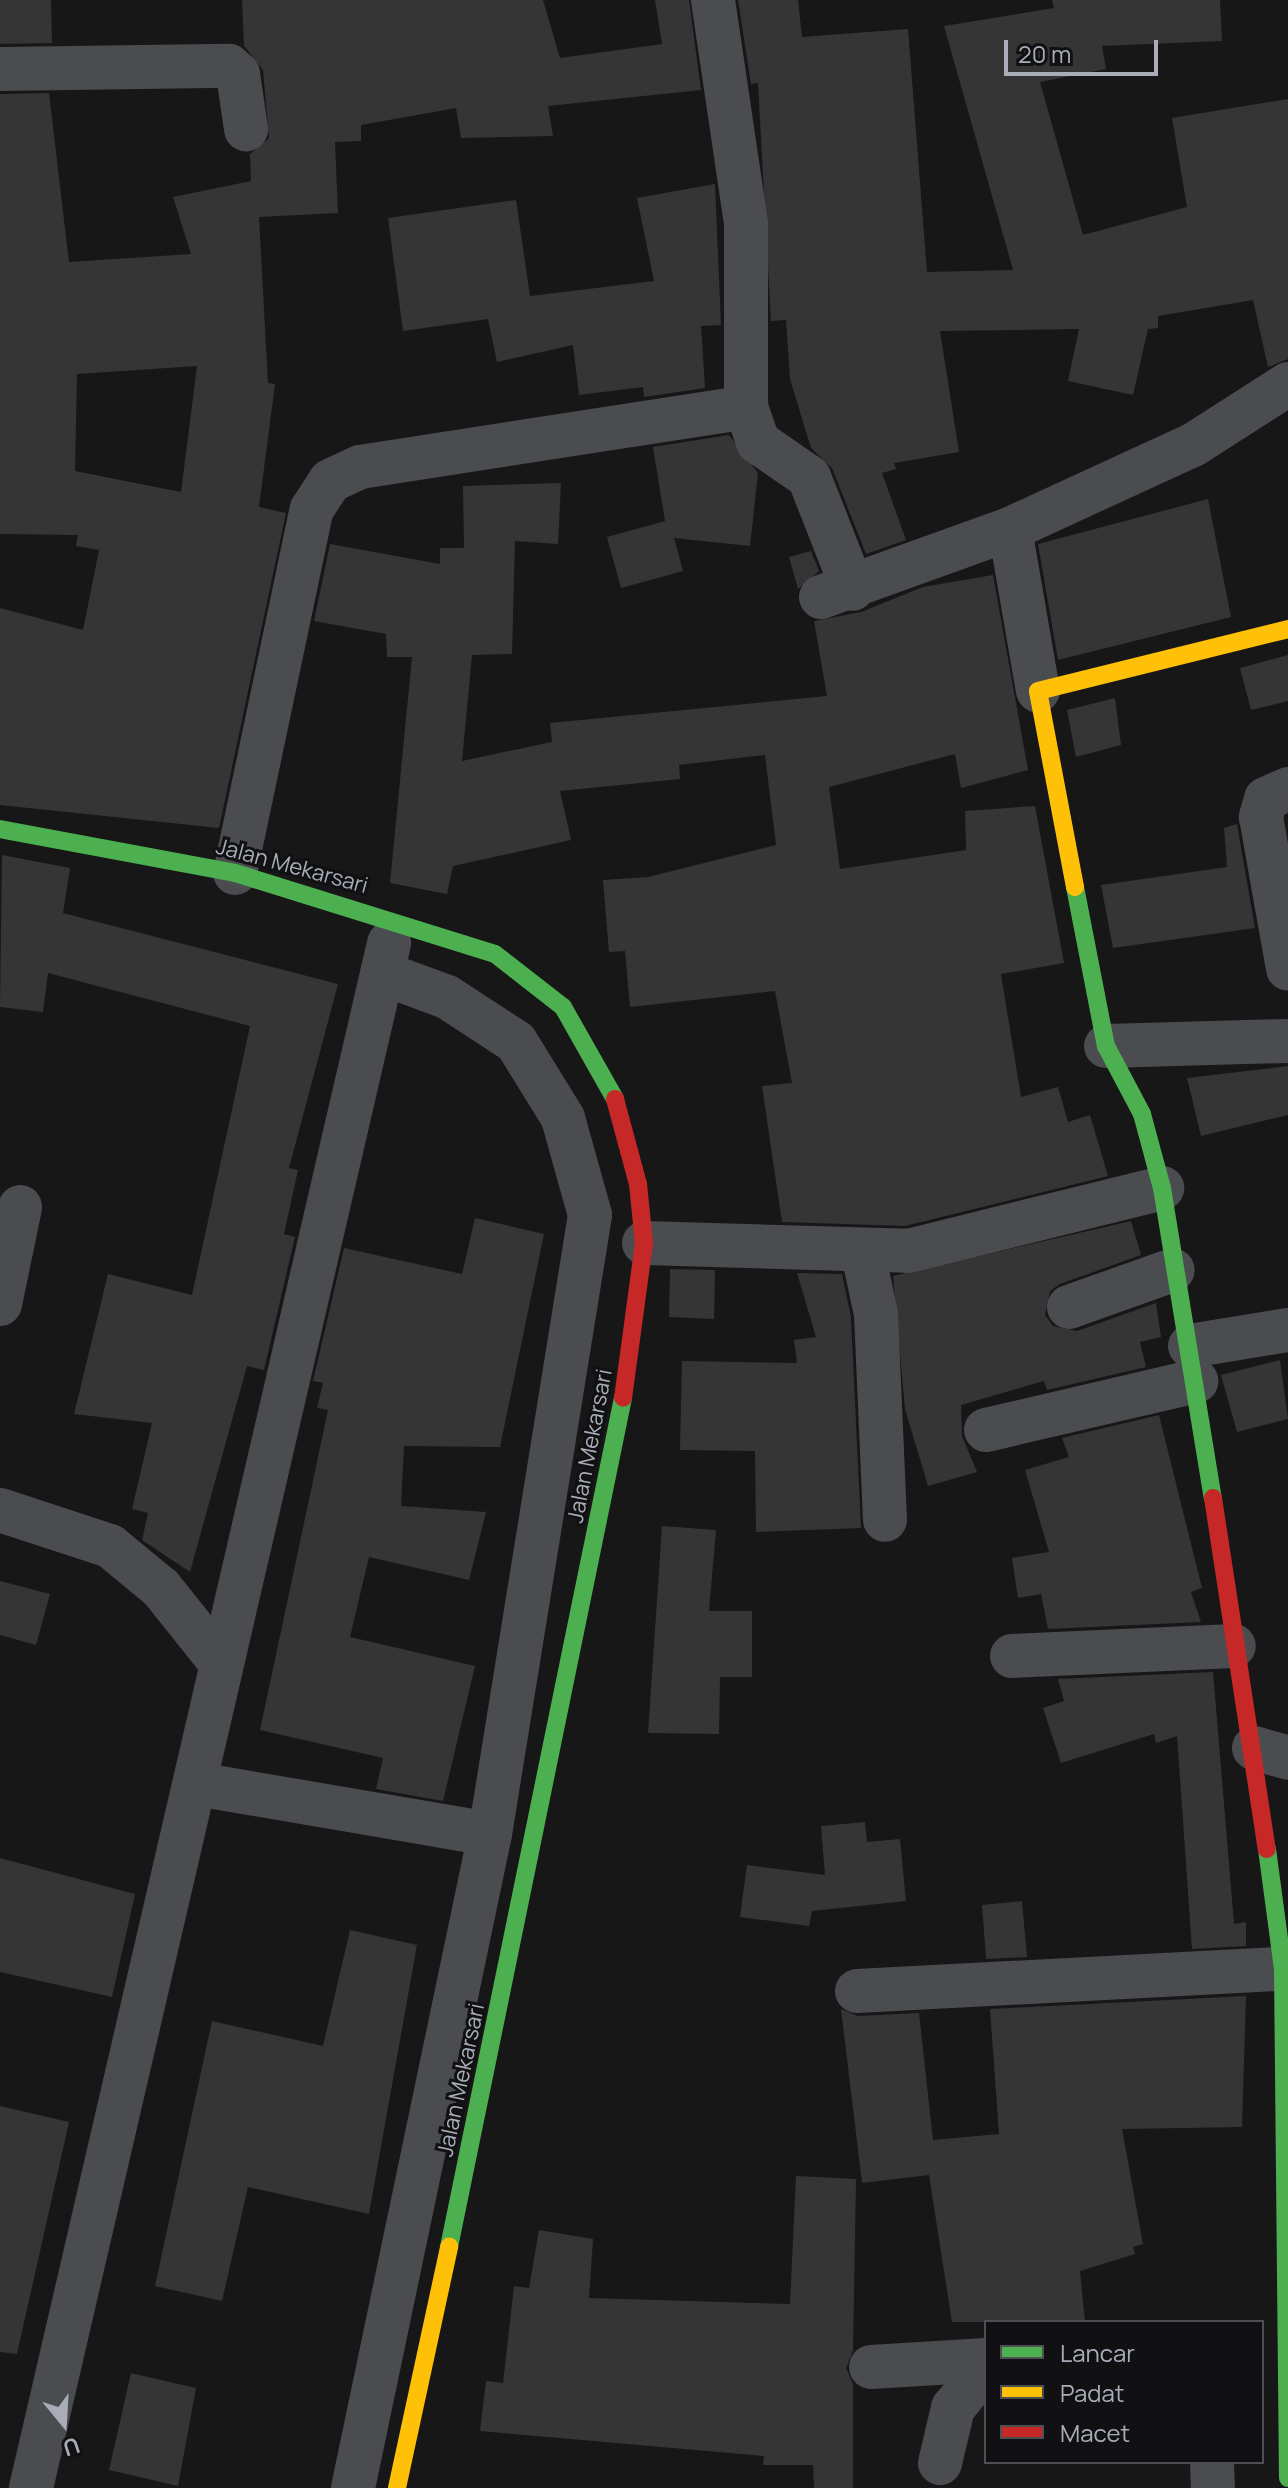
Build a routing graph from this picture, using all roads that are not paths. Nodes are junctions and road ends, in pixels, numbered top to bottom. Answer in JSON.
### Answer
{"nodes":[{"id":1,"x":713,"y":0,"type":"edge"},
{"id":2,"x":0,"y":69,"type":"edge"},
{"id":3,"x":246,"y":129,"type":"dead end"},
{"id":4,"x":1288,"y":384,"type":"edge"},
{"id":5,"x":746,"y":407,"type":"junction"},
{"id":6,"x":1010,"y":529,"type":"junction"},
{"id":7,"x":1288,"y":629,"type":"edge"},
{"id":8,"x":1038,"y":691,"type":"junction"},
{"id":9,"x":1288,"y":789,"type":"edge"},
{"id":10,"x":0,"y":829,"type":"edge"},
{"id":11,"x":235,"y":873,"type":"junction"},
{"id":12,"x":395,"y":919,"type":"junction"},
{"id":13,"x":1288,"y":969,"type":"edge"},
{"id":14,"x":382,"y":973,"type":"junction"},
{"id":15,"x":1288,"y":1041,"type":"edge"},
{"id":16,"x":1106,"y":1046,"type":"junction"},
{"id":17,"x":1162,"y":1188,"type":"junction"},
{"id":18,"x":20,"y":1207,"type":"dead end"},
{"id":19,"x":644,"y":1243,"type":"junction"},
{"id":20,"x":863,"y":1253,"type":"junction"},
{"id":21,"x":1173,"y":1270,"type":"junction"},
{"id":22,"x":0,"y":1304,"type":"edge"},
{"id":23,"x":1069,"y":1307,"type":"dead end"},
{"id":24,"x":1288,"y":1330,"type":"edge"},
{"id":25,"x":1193,"y":1364,"type":"junction"},
{"id":26,"x":986,"y":1430,"type":"dead end"},
{"id":27,"x":0,"y":1510,"type":"edge"},
{"id":28,"x":885,"y":1520,"type":"dead end"},
{"id":29,"x":1234,"y":1646,"type":"junction"},
{"id":30,"x":1012,"y":1656,"type":"dead end"},
{"id":31,"x":220,"y":1662,"type":"junction"},
{"id":32,"x":1271,"y":1753,"type":"edge"},
{"id":33,"x":197,"y":1784,"type":"junction"},
{"id":34,"x":490,"y":1834,"type":"junction"},
{"id":35,"x":1283,"y":1969,"type":"junction"},
{"id":36,"x":857,"y":1991,"type":"dead end"},
{"id":37,"x":1277,"y":2345,"type":"edge"},
{"id":38,"x":984,"y":2360,"type":"edge"},
{"id":39,"x":871,"y":2367,"type":"dead end"},
{"id":40,"x":984,"y":2370,"type":"edge"},
{"id":41,"x":940,"y":2463,"type":"dead end"},
{"id":42,"x":1212,"y":2464,"type":"edge"},
{"id":43,"x":1288,"y":2478,"type":"edge"},
{"id":44,"x":31,"y":2488,"type":"edge"},
{"id":45,"x":353,"y":2488,"type":"edge"},
{"id":46,"x":397,"y":2488,"type":"edge"},
{"id":47,"x":1213,"y":2488,"type":"edge"}],
"edges":[{"from":1,"to":5,"type":"street"},
{"from":2,"to":3,"type":"street"},
{"from":4,"to":6,"type":"street"},
{"from":5,"to":6,"type":"street"},
{"from":5,"to":11,"type":"street"},
{"from":6,"to":8,"type":"street"},
{"from":7,"to":8,"type":"street"},
{"from":8,"to":16,"type":"street"},
{"from":9,"to":13,"type":"street"},
{"from":10,"to":11,"type":"street","name":"Jalan Mekarsari"},
{"from":11,"to":12,"type":"street","name":"Jalan Mekarsari"},
{"from":12,"to":14,"type":"street"},
{"from":12,"to":19,"type":"street","name":"Jalan Mekarsari"},
{"from":14,"to":31,"type":"street"},
{"from":14,"to":34,"type":"street"},
{"from":15,"to":16,"type":"street"},
{"from":16,"to":17,"type":"street"},
{"from":17,"to":20,"type":"street"},
{"from":17,"to":21,"type":"street"},
{"from":18,"to":22,"type":"street"},
{"from":19,"to":20,"type":"street"},
{"from":19,"to":46,"type":"street","name":"Jalan Mekarsari"},
{"from":20,"to":28,"type":"street"},
{"from":21,"to":23,"type":"street"},
{"from":21,"to":25,"type":"street"},
{"from":24,"to":25,"type":"street"},
{"from":25,"to":26,"type":"street"},
{"from":25,"to":29,"type":"street"},
{"from":27,"to":31,"type":"street"},
{"from":29,"to":30,"type":"street"},
{"from":29,"to":32,"type":"street"},
{"from":31,"to":33,"type":"street"},
{"from":32,"to":35,"type":"street"},
{"from":33,"to":34,"type":"street"},
{"from":33,"to":44,"type":"street"},
{"from":34,"to":45,"type":"street"},
{"from":35,"to":36,"type":"street"},
{"from":35,"to":37,"type":"street"},
{"from":37,"to":43,"type":"street"},
{"from":38,"to":39,"type":"street"},
{"from":40,"to":41,"type":"street"},
{"from":42,"to":47,"type":"street"}]}
